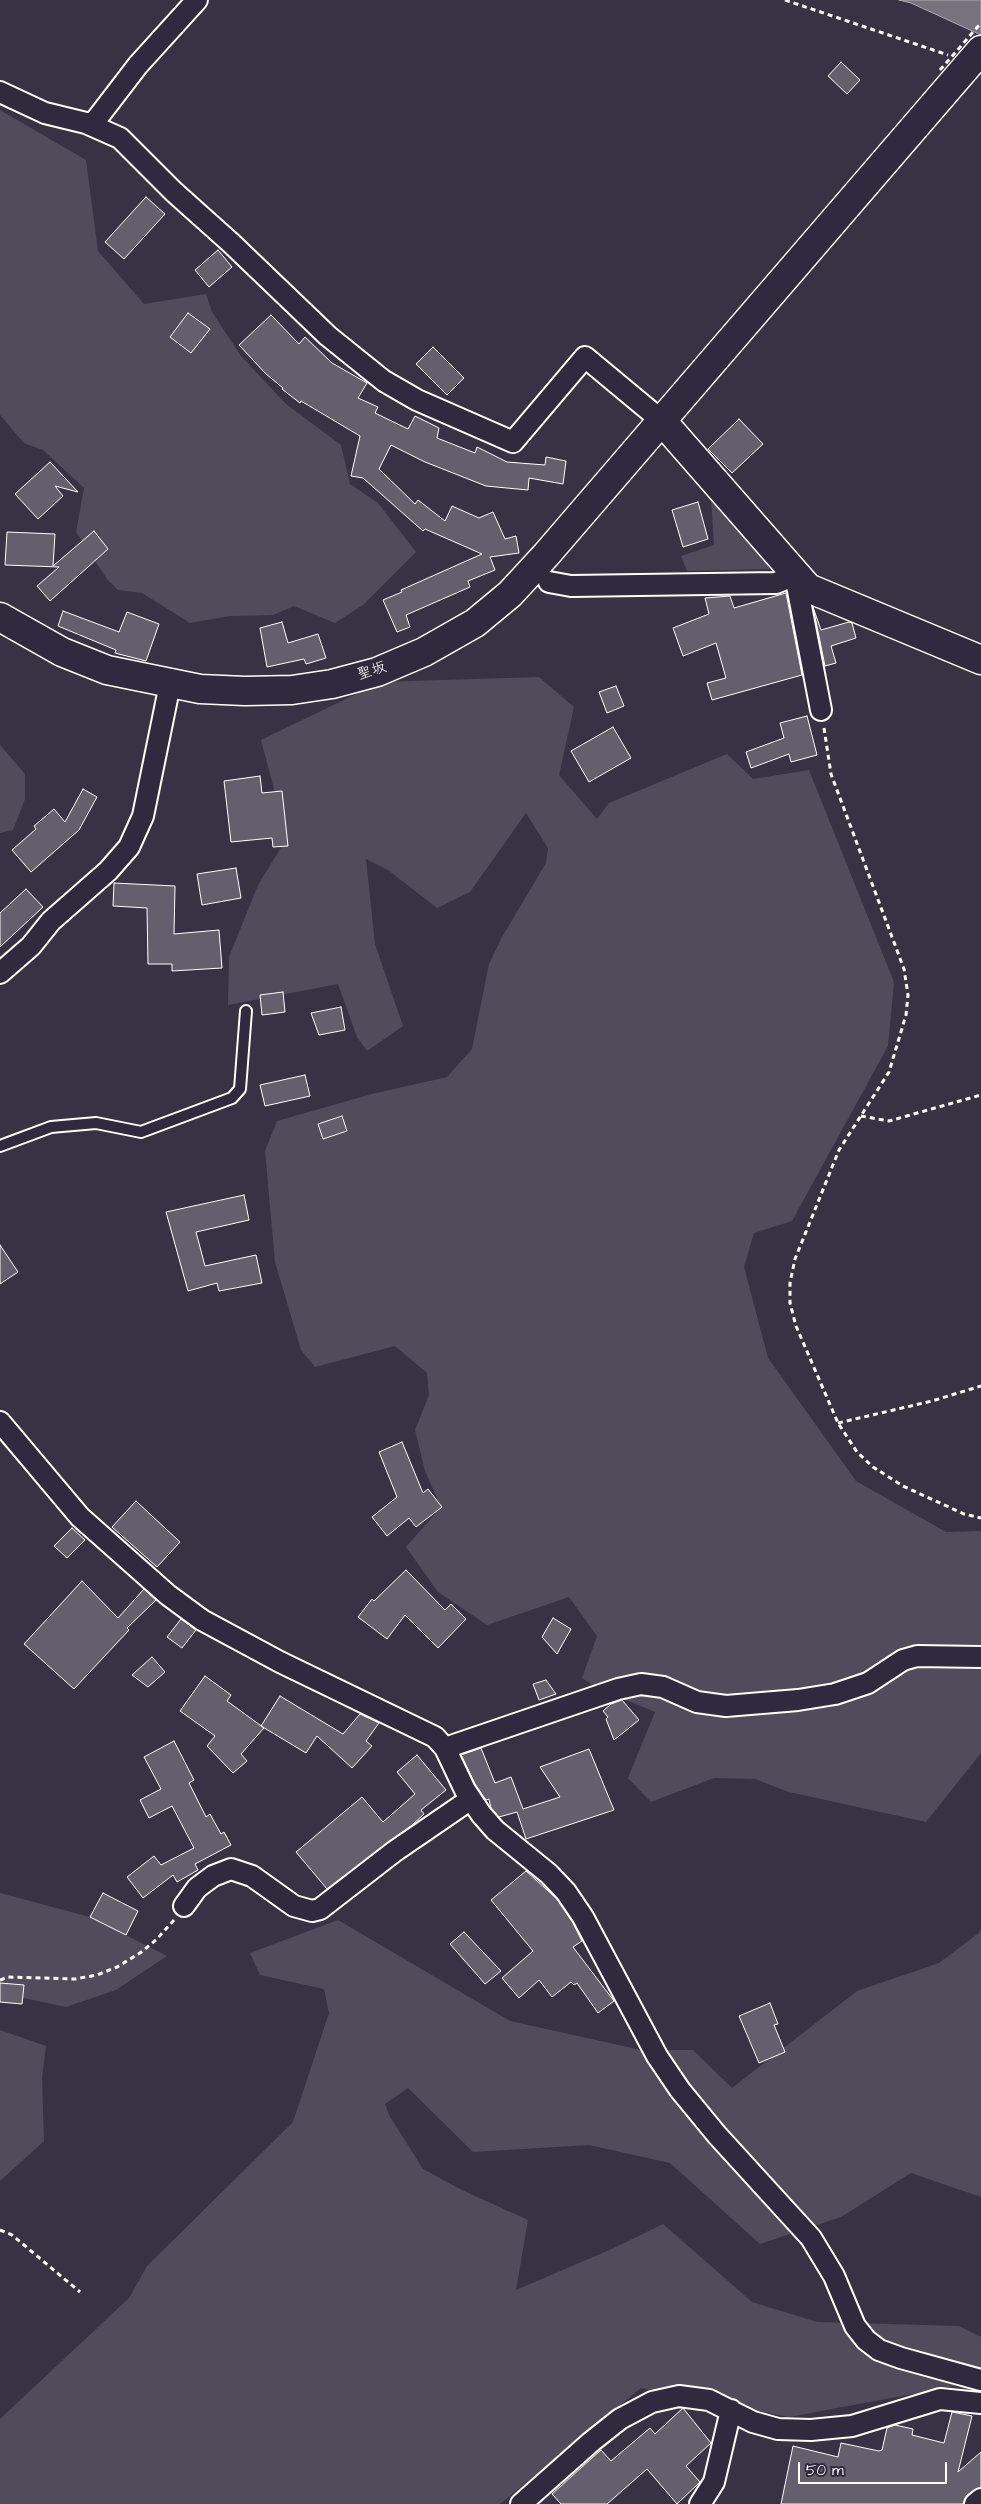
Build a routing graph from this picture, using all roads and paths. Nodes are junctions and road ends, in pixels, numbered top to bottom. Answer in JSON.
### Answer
{"nodes":[{"id":1,"x":197,"y":0,"type":"edge"},
{"id":2,"x":785,"y":0,"type":"edge"},
{"id":3,"x":981,"y":23,"type":"edge"},
{"id":4,"x":976,"y":57,"type":"edge"},
{"id":5,"x":940,"y":70,"type":"dead end"},
{"id":6,"x":0,"y":92,"type":"edge"},
{"id":7,"x":92,"y":125,"type":"junction"},
{"id":8,"x":662,"y":421,"type":"junction"},
{"id":9,"x":795,"y":575,"type":"junction"},
{"id":10,"x":549,"y":582,"type":"dead end"},
{"id":11,"x":0,"y":618,"type":"edge"},
{"id":12,"x":981,"y":660,"type":"edge"},
{"id":13,"x":170,"y":684,"type":"junction"},
{"id":14,"x":822,"y":710,"type":"joint"},
{"id":15,"x":0,"y":973,"type":"edge"},
{"id":16,"x":246,"y":1011,"type":"dead end"},
{"id":17,"x":981,"y":1095,"type":"edge"},
{"id":18,"x":861,"y":1116,"type":"junction"},
{"id":19,"x":0,"y":1146,"type":"edge"},
{"id":20,"x":981,"y":1386,"type":"edge"},
{"id":21,"x":0,"y":1422,"type":"edge"},
{"id":22,"x":838,"y":1422,"type":"junction"},
{"id":23,"x":981,"y":1518,"type":"edge"},
{"id":24,"x":981,"y":1657,"type":"edge"},
{"id":25,"x":445,"y":1748,"type":"junction"},
{"id":26,"x":471,"y":1799,"type":"junction"},
{"id":27,"x":184,"y":1906,"type":"joint"},
{"id":28,"x":0,"y":1980,"type":"edge"},
{"id":29,"x":0,"y":2230,"type":"edge"},
{"id":30,"x":80,"y":2292,"type":"dead end"},
{"id":31,"x":981,"y":2380,"type":"edge"},
{"id":32,"x":981,"y":2403,"type":"edge"},
{"id":33,"x":731,"y":2410,"type":"junction"},
{"id":34,"x":981,"y":2499,"type":"edge"},
{"id":35,"x":705,"y":2503,"type":"edge"},
{"id":36,"x":521,"y":2504,"type":"edge"},
{"id":37,"x":975,"y":2504,"type":"edge"}],
"edges":[{"from":1,"to":7,"type":"street"},
{"from":2,"to":4,"type":"path"},
{"from":3,"to":5,"type":"path","bridge":true},
{"from":4,"to":8,"type":"street","name":"聖坂"},
{"from":6,"to":7,"type":"street"},
{"from":7,"to":8,"type":"street"},
{"from":8,"to":9,"type":"street"},
{"from":8,"to":13,"type":"street","name":"聖坂"},
{"from":9,"to":10,"type":"street"},
{"from":9,"to":12,"type":"street"},
{"from":9,"to":14,"type":"street"},
{"from":11,"to":13,"type":"street","name":"聖坂"},
{"from":13,"to":15,"type":"street"},
{"from":14,"to":18,"type":"path"},
{"from":16,"to":19,"type":"lane"},
{"from":17,"to":18,"type":"path"},
{"from":18,"to":22,"type":"path"},
{"from":20,"to":22,"type":"path"},
{"from":21,"to":25,"type":"street"},
{"from":22,"to":23,"type":"path"},
{"from":24,"to":25,"type":"street"},
{"from":25,"to":26,"type":"street"},
{"from":26,"to":27,"type":"street"},
{"from":26,"to":31,"type":"street"},
{"from":27,"to":28,"type":"path"},
{"from":29,"to":30,"type":"path"},
{"from":32,"to":33,"type":"street"},
{"from":33,"to":35,"type":"street"},
{"from":33,"to":36,"type":"street"},
{"from":34,"to":37,"type":"street"}]}
